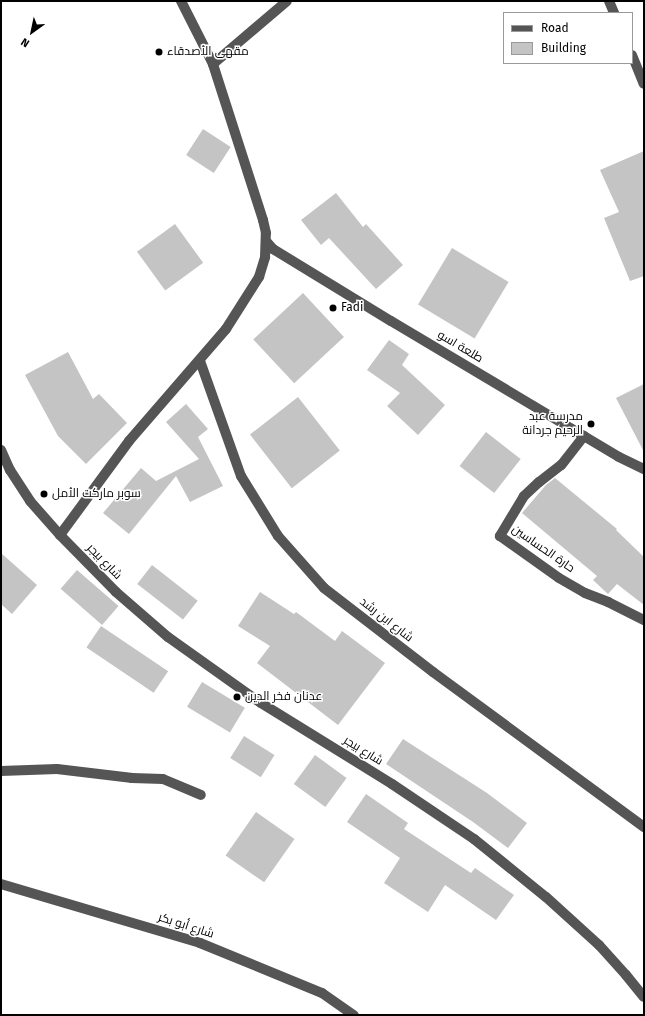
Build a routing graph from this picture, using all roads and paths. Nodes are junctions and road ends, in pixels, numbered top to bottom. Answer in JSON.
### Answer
{"nodes":[{"id":1,"x":180,"y":1,"type":"edge"},
{"id":2,"x":287,"y":1,"type":"edge"},
{"id":3,"x":609,"y":1,"type":"edge"},
{"id":4,"x":614,"y":12,"type":"edge"},
{"id":5,"x":633,"y":57,"type":"edge"},
{"id":6,"x":213,"y":64,"type":"junction"},
{"id":7,"x":644,"y":84,"type":"edge"},
{"id":8,"x":266,"y":241,"type":"junction"},
{"id":9,"x":200,"y":361,"type":"junction"},
{"id":10,"x":584,"y":436,"type":"junction"},
{"id":11,"x":1,"y":450,"type":"edge"},
{"id":12,"x":644,"y":469,"type":"edge"},
{"id":13,"x":60,"y":536,"type":"junction"},
{"id":14,"x":644,"y":620,"type":"edge"},
{"id":15,"x":1,"y":771,"type":"edge"},
{"id":16,"x":201,"y":795,"type":"dead end"},
{"id":17,"x":644,"y":827,"type":"edge"},
{"id":18,"x":1,"y":884,"type":"edge"},
{"id":19,"x":644,"y":997,"type":"edge"},
{"id":20,"x":354,"y":1015,"type":"edge"}],
"edges":[{"from":1,"to":6,"type":"street"},
{"from":2,"to":6,"type":"street"},
{"from":3,"to":4,"type":"street"},
{"from":5,"to":7,"type":"street"},
{"from":6,"to":8,"type":"street"},
{"from":8,"to":9,"type":"street"},
{"from":8,"to":10,"type":"street","name":"طلعة اسو"},
{"from":9,"to":13,"type":"street"},
{"from":9,"to":17,"type":"street","name":"شارع ابن رشد"},
{"from":10,"to":12,"type":"street","name":"طلعة اسو"},
{"from":10,"to":14,"type":"street","name":"حارة الحساسين"},
{"from":11,"to":13,"type":"street","name":"شارع بيجر"},
{"from":13,"to":19,"type":"street","name":"شارع بيجر"},
{"from":15,"to":16,"type":"street"},
{"from":18,"to":20,"type":"street","name":"شارع أبو بكر"}]}
